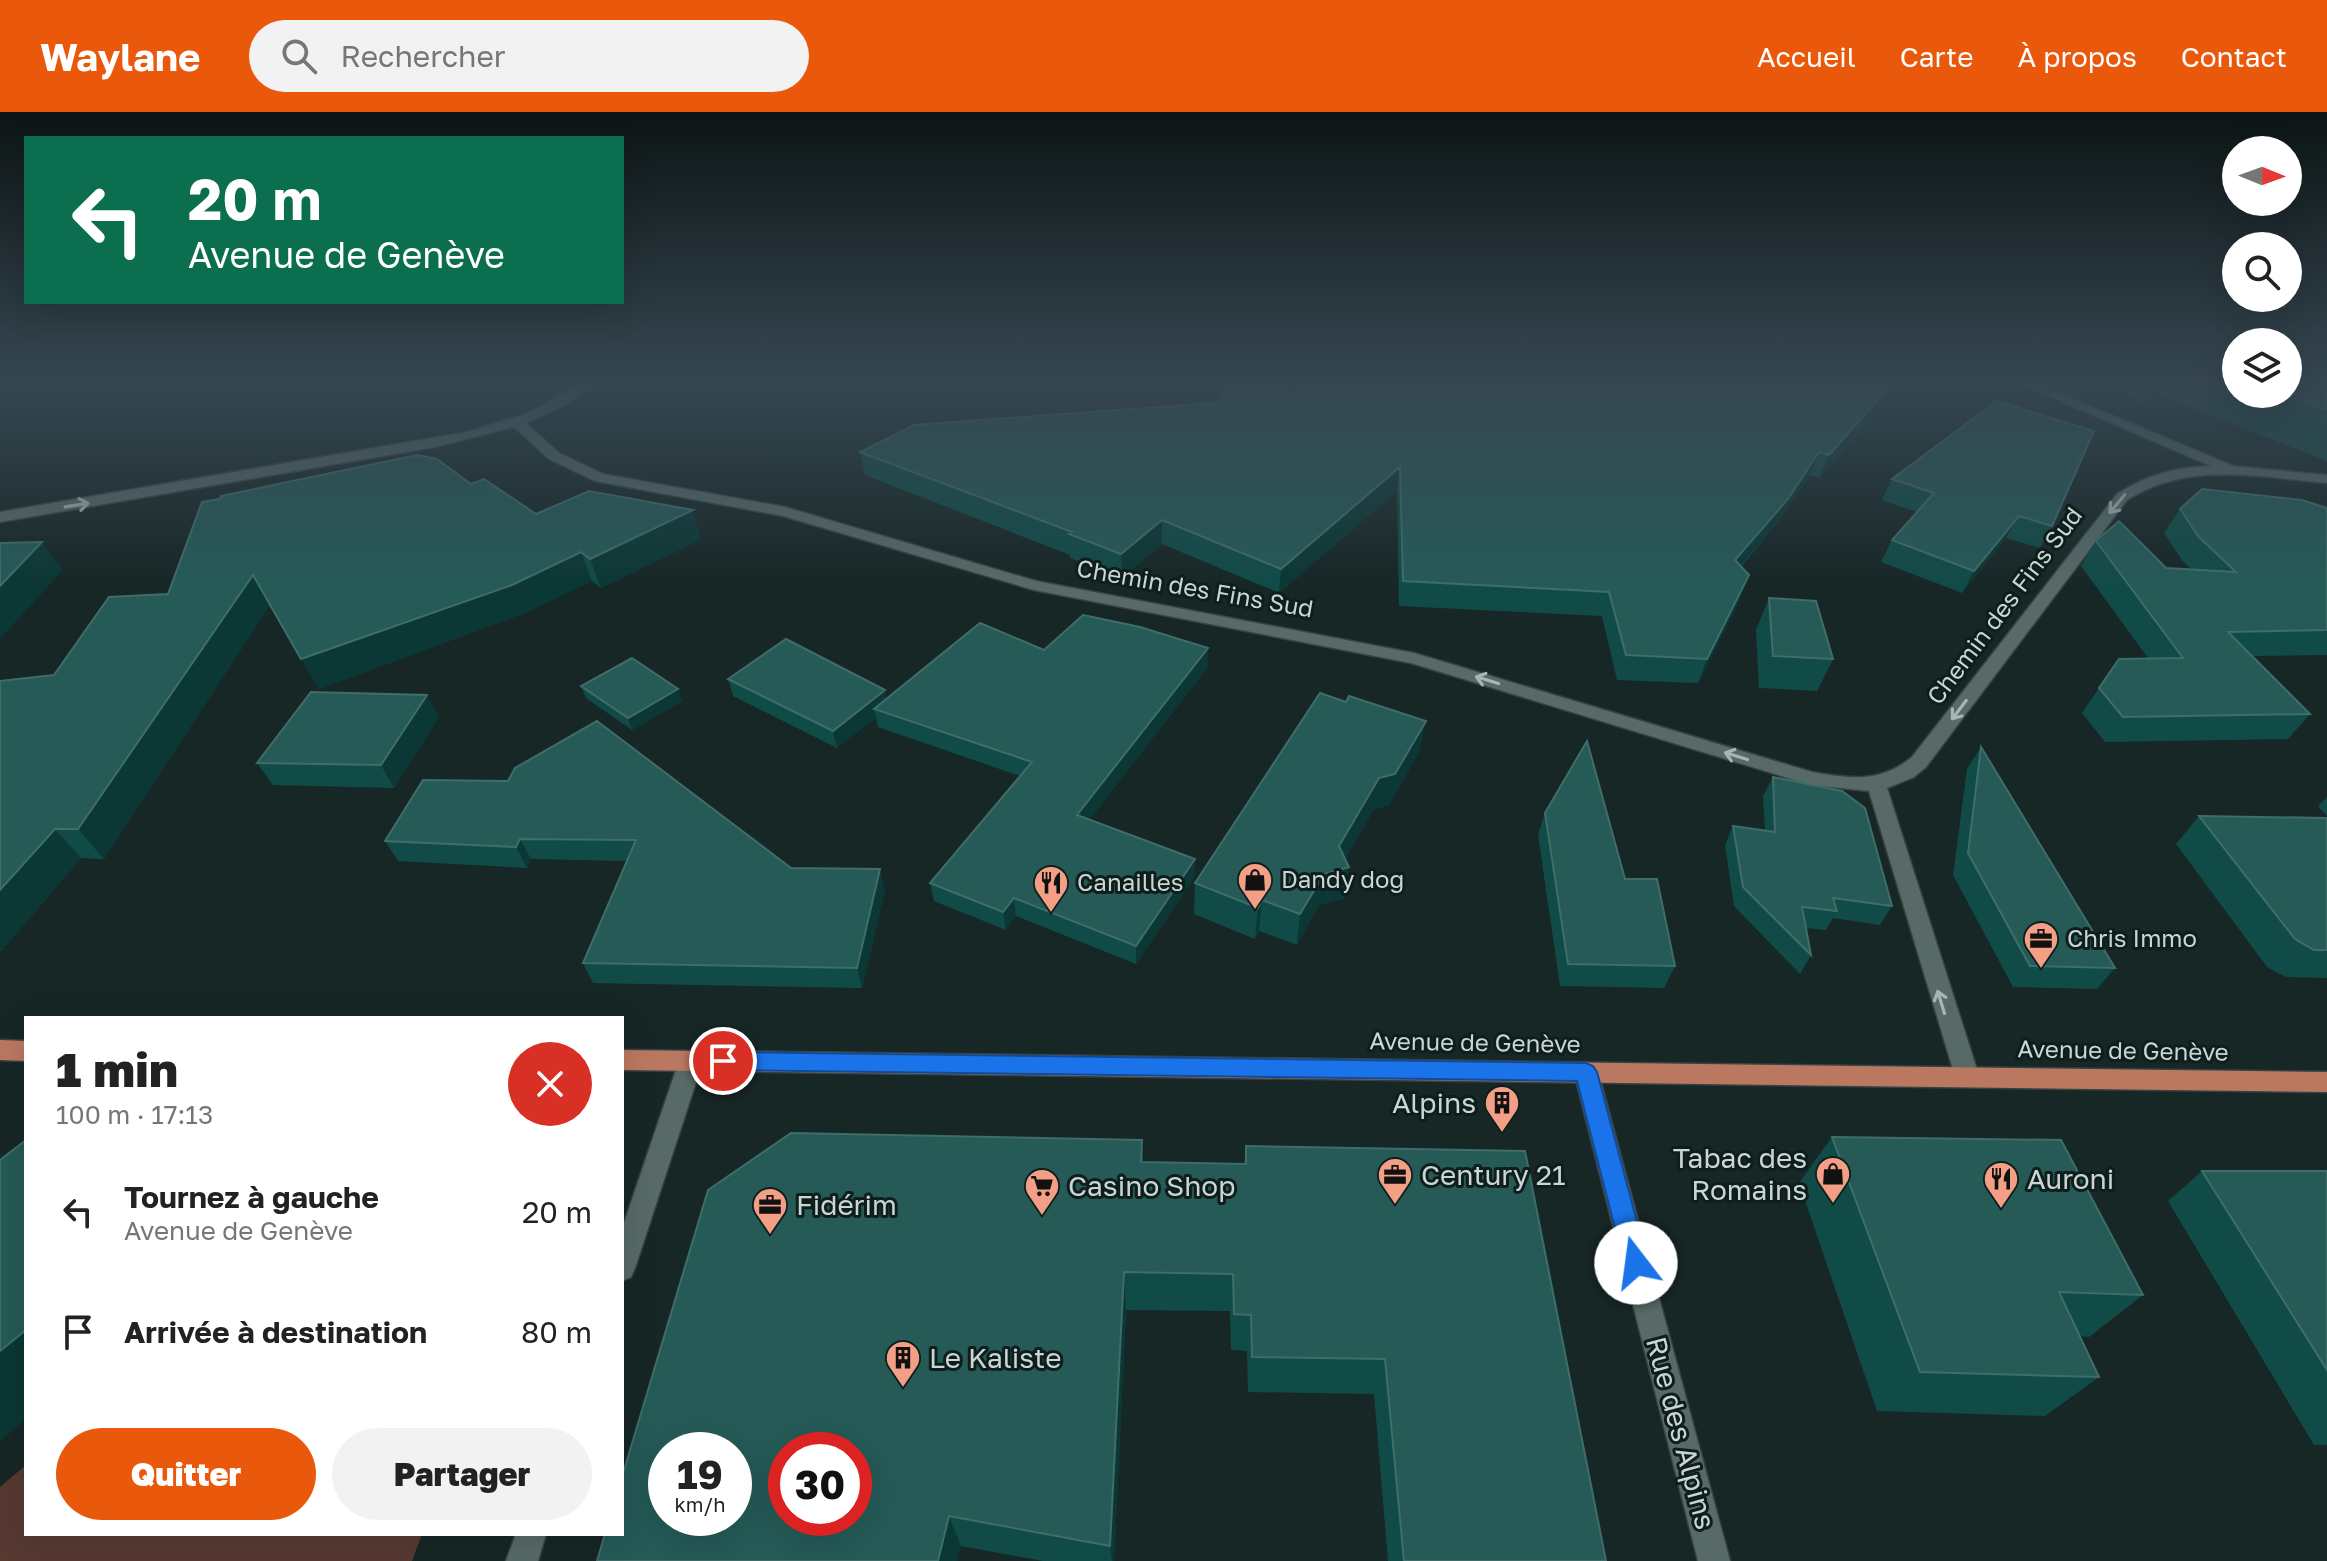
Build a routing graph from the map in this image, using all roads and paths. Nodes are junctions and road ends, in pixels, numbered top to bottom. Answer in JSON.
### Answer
{"nodes":[{"id":1,"x":372,"y":451,"type":"edge"},
{"id":2,"x":543,"y":451,"type":"edge"},
{"id":3,"x":2188,"y":451,"type":"edge"},
{"id":4,"x":2242,"y":473,"type":"junction"},
{"id":5,"x":2327,"y":479,"type":"edge"},
{"id":6,"x":0,"y":517,"type":"edge"},
{"id":7,"x":1877,"y":786,"type":"junction"},
{"id":8,"x":0,"y":1050,"type":"edge"},
{"id":9,"x":24,"y":1051,"type":"edge"},
{"id":10,"x":624,"y":1060,"type":"edge"},
{"id":11,"x":691,"y":1061,"type":"junction"},
{"id":12,"x":1586,"y":1072,"type":"junction"},
{"id":13,"x":1967,"y":1076,"type":"junction"},
{"id":14,"x":2327,"y":1082,"type":"edge"},
{"id":15,"x":624,"y":1262,"type":"edge"},
{"id":16,"x":530,"y":1536,"type":"edge"},
{"id":17,"x":522,"y":1561,"type":"edge"},
{"id":18,"x":1714,"y":1561,"type":"edge"}],
"edges":[{"from":6,"to":1,"type":"street","one_way":true},
{"from":7,"to":2,"type":"street","name":"Chemin des Fins Sud","one_way":true},
{"from":3,"to":4,"type":"street"},
{"from":4,"to":5,"type":"street","name":"Chemin des Fins Sud"},
{"from":4,"to":7,"type":"street","name":"Chemin des Fins Sud","one_way":true},
{"from":13,"to":7,"type":"street","one_way":true},
{"from":8,"to":9,"type":"main road"},
{"from":10,"to":11,"type":"main road","name":"Avenue de Genève"},
{"from":11,"to":12,"type":"main road","name":"Avenue de Genève"},
{"from":11,"to":15,"type":"street"},
{"from":12,"to":13,"type":"main road","name":"Avenue de Genève"},
{"from":12,"to":18,"type":"street","name":"Rue des Alpins"},
{"from":13,"to":14,"type":"main road","name":"Avenue de Genève"},
{"from":16,"to":17,"type":"street"}]}
